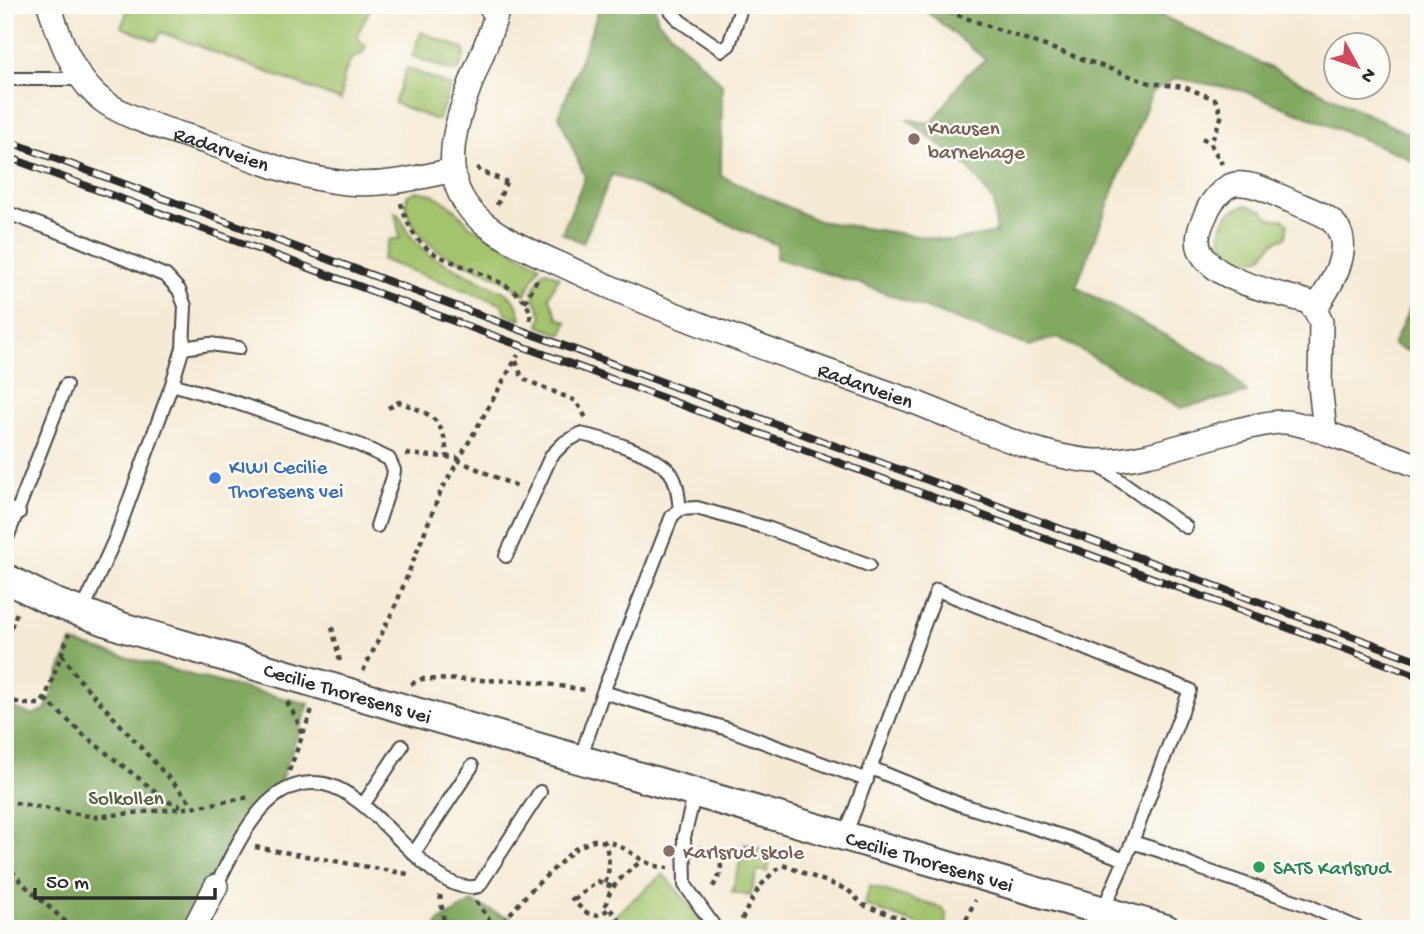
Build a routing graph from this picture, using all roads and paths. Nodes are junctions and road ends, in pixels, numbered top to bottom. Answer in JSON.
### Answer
{"nodes":[{"id":1,"x":49,"y":5,"type":"edge"},
{"id":2,"x":666,"y":5,"type":"edge"},
{"id":3,"x":742,"y":5,"type":"edge"},
{"id":4,"x":929,"y":5,"type":"edge"},
{"id":5,"x":496,"y":8,"type":"edge"},
{"id":6,"x":5,"y":79,"type":"edge"},
{"id":7,"x":83,"y":79,"type":"junction"},
{"id":8,"x":1202,"y":138,"type":"dead end"},
{"id":9,"x":1210,"y":143,"type":"junction"},
{"id":10,"x":475,"y":157,"type":"dead end"},
{"id":11,"x":1223,"y":166,"type":"dead end"},
{"id":12,"x":453,"y":170,"type":"junction"},
{"id":13,"x":397,"y":181,"type":"junction"},
{"id":14,"x":497,"y":204,"type":"dead end"},
{"id":15,"x":5,"y":212,"type":"edge"},
{"id":16,"x":541,"y":271,"type":"dead end"},
{"id":17,"x":525,"y":302,"type":"junction"},
{"id":18,"x":1315,"y":310,"type":"junction"},
{"id":19,"x":530,"y":322,"type":"dead end"},
{"id":20,"x":183,"y":348,"type":"junction"},
{"id":21,"x":239,"y":348,"type":"dead end"},
{"id":22,"x":172,"y":384,"type":"junction"},
{"id":23,"x":66,"y":385,"type":"dead end"},
{"id":24,"x":388,"y":408,"type":"dead end"},
{"id":25,"x":1325,"y":432,"type":"junction"},
{"id":26,"x":594,"y":437,"type":"junction"},
{"id":27,"x":447,"y":456,"type":"junction"},
{"id":28,"x":389,"y":459,"type":"junction"},
{"id":29,"x":458,"y":459,"type":"junction"},
{"id":30,"x":1092,"y":461,"type":"junction"},
{"id":31,"x":1419,"y":466,"type":"edge"},
{"id":32,"x":534,"y":494,"type":"junction"},
{"id":33,"x":5,"y":507,"type":"edge"},
{"id":34,"x":680,"y":509,"type":"junction"},
{"id":35,"x":19,"y":513,"type":"junction"},
{"id":36,"x":377,"y":526,"type":"dead end"},
{"id":37,"x":1186,"y":527,"type":"dead end"},
{"id":38,"x":5,"y":543,"type":"edge"},
{"id":39,"x":506,"y":556,"type":"dead end"},
{"id":40,"x":869,"y":565,"type":"dead end"},
{"id":41,"x":5,"y":578,"type":"edge"},
{"id":42,"x":18,"y":609,"type":"dead end"},
{"id":43,"x":75,"y":624,"type":"junction"},
{"id":44,"x":11,"y":627,"type":"dead end"},
{"id":45,"x":332,"y":627,"type":"dead end"},
{"id":46,"x":61,"y":654,"type":"junction"},
{"id":47,"x":341,"y":667,"type":"dead end"},
{"id":48,"x":362,"y":673,"type":"dead end"},
{"id":49,"x":407,"y":685,"type":"dead end"},
{"id":50,"x":603,"y":692,"type":"junction"},
{"id":51,"x":282,"y":695,"type":"dead end"},
{"id":52,"x":5,"y":698,"type":"edge"},
{"id":53,"x":45,"y":699,"type":"junction"},
{"id":54,"x":314,"y":704,"type":"dead end"},
{"id":55,"x":302,"y":735,"type":"junction"},
{"id":56,"x":402,"y":746,"type":"dead end"},
{"id":57,"x":580,"y":759,"type":"junction"},
{"id":58,"x":472,"y":766,"type":"dead end"},
{"id":59,"x":869,"y":774,"type":"junction"},
{"id":60,"x":290,"y":786,"type":"junction"},
{"id":61,"x":540,"y":792,"type":"dead end"},
{"id":62,"x":695,"y":792,"type":"junction"},
{"id":63,"x":5,"y":801,"type":"edge"},
{"id":64,"x":269,"y":802,"type":"junction"},
{"id":65,"x":363,"y":805,"type":"junction"},
{"id":66,"x":195,"y":807,"type":"junction"},
{"id":67,"x":186,"y":808,"type":"junction"},
{"id":68,"x":845,"y":836,"type":"junction"},
{"id":69,"x":605,"y":842,"type":"junction"},
{"id":70,"x":1132,"y":842,"type":"junction"},
{"id":71,"x":251,"y":847,"type":"dead end"},
{"id":72,"x":697,"y":848,"type":"dead end"},
{"id":73,"x":414,"y":853,"type":"junction"},
{"id":74,"x":1125,"y":860,"type":"junction"},
{"id":75,"x":640,"y":861,"type":"junction"},
{"id":76,"x":5,"y":863,"type":"edge"},
{"id":77,"x":685,"y":865,"type":"junction"},
{"id":78,"x":440,"y":877,"type":"junction"},
{"id":79,"x":605,"y":883,"type":"junction"},
{"id":80,"x":216,"y":886,"type":"joint"},
{"id":81,"x":612,"y":887,"type":"junction"},
{"id":82,"x":470,"y":889,"type":"junction"},
{"id":83,"x":708,"y":897,"type":"dead end"},
{"id":84,"x":610,"y":908,"type":"junction"},
{"id":85,"x":1103,"y":910,"type":"junction"},
{"id":86,"x":1148,"y":926,"type":"edge"},
{"id":87,"x":74,"y":929,"type":"edge"},
{"id":88,"x":194,"y":929,"type":"edge"},
{"id":89,"x":445,"y":929,"type":"edge"},
{"id":90,"x":496,"y":929,"type":"edge"},
{"id":91,"x":626,"y":929,"type":"edge"},
{"id":92,"x":716,"y":929,"type":"edge"},
{"id":93,"x":737,"y":929,"type":"edge"},
{"id":94,"x":921,"y":929,"type":"edge"},
{"id":95,"x":1359,"y":929,"type":"edge"}],
"edges":[{"from":1,"to":7,"type":"street","name":"Radarveien"},
{"from":2,"to":3,"type":"lane"},
{"from":4,"to":9,"type":"path"},
{"from":5,"to":12,"type":"street","name":"Radarveien"},
{"from":6,"to":7,"type":"lane"},
{"from":7,"to":13,"type":"street","name":"Radarveien"},
{"from":8,"to":9,"type":"path"},
{"from":9,"to":11,"type":"path"},
{"from":10,"to":14,"type":"path"},
{"from":12,"to":13,"type":"street","name":"Radarveien"},
{"from":12,"to":30,"type":"street","name":"Radarveien"},
{"from":13,"to":17,"type":"path"},
{"from":15,"to":20,"type":"lane"},
{"from":16,"to":17,"type":"path"},
{"from":17,"to":19,"type":"path"},
{"from":18,"to":18,"type":"street"},
{"from":18,"to":25,"type":"street"},
{"from":20,"to":21,"type":"lane"},
{"from":20,"to":22,"type":"lane"},
{"from":22,"to":28,"type":"lane"},
{"from":22,"to":43,"type":"lane"},
{"from":23,"to":35,"type":"lane"},
{"from":24,"to":27,"type":"path"},
{"from":25,"to":30,"type":"street","name":"Radarveien"},
{"from":25,"to":31,"type":"street","name":"Radarveien"},
{"from":26,"to":29,"type":"path"},
{"from":26,"to":32,"type":"lane"},
{"from":26,"to":34,"type":"lane"},
{"from":27,"to":28,"type":"path"},
{"from":27,"to":29,"type":"path"},
{"from":28,"to":36,"type":"lane"},
{"from":29,"to":32,"type":"path"},
{"from":29,"to":48,"type":"path"},
{"from":30,"to":37,"type":"lane"},
{"from":32,"to":39,"type":"lane"},
{"from":33,"to":35,"type":"lane"},
{"from":34,"to":40,"type":"lane"},
{"from":34,"to":50,"type":"lane"},
{"from":35,"to":38,"type":"lane"},
{"from":41,"to":43,"type":"street","name":"Cecilie Thoresens vei"},
{"from":42,"to":44,"type":"path"},
{"from":43,"to":46,"type":"path"},
{"from":43,"to":57,"type":"street","name":"Cecilie Thoresens vei"},
{"from":45,"to":47,"type":"path"},
{"from":46,"to":53,"type":"path"},
{"from":46,"to":66,"type":"path"},
{"from":49,"to":50,"type":"path"},
{"from":50,"to":57,"type":"lane"},
{"from":50,"to":59,"type":"lane"},
{"from":51,"to":55,"type":"path"},
{"from":52,"to":53,"type":"path"},
{"from":53,"to":67,"type":"path"},
{"from":54,"to":55,"type":"path"},
{"from":55,"to":60,"type":"path"},
{"from":56,"to":65,"type":"lane"},
{"from":57,"to":62,"type":"street","name":"Cecilie Thoresens vei"},
{"from":58,"to":73,"type":"lane"},
{"from":59,"to":68,"type":"lane"},
{"from":59,"to":70,"type":"lane"},
{"from":59,"to":74,"type":"lane"},
{"from":60,"to":64,"type":"lane"},
{"from":60,"to":65,"type":"lane"},
{"from":61,"to":82,"type":"lane"},
{"from":62,"to":68,"type":"street","name":"Cecilie Thoresens vei"},
{"from":62,"to":77,"type":"lane"},
{"from":63,"to":67,"type":"path"},
{"from":64,"to":66,"type":"path"},
{"from":64,"to":80,"type":"lane"},
{"from":65,"to":73,"type":"lane"},
{"from":66,"to":67,"type":"path"},
{"from":68,"to":85,"type":"street","name":"Cecilie Thoresens vei"},
{"from":69,"to":75,"type":"path"},
{"from":69,"to":79,"type":"path"},
{"from":69,"to":90,"type":"path"},
{"from":70,"to":74,"type":"lane"},
{"from":70,"to":95,"type":"lane"},
{"from":71,"to":78,"type":"path"},
{"from":72,"to":83,"type":"path"},
{"from":73,"to":78,"type":"lane"},
{"from":74,"to":85,"type":"lane"},
{"from":75,"to":77,"type":"path"},
{"from":75,"to":81,"type":"path"},
{"from":76,"to":87,"type":"path"},
{"from":77,"to":92,"type":"lane"},
{"from":78,"to":82,"type":"lane"},
{"from":78,"to":89,"type":"path"},
{"from":79,"to":81,"type":"path"},
{"from":79,"to":84,"type":"path"},
{"from":80,"to":88,"type":"street"},
{"from":81,"to":84,"type":"path"},
{"from":82,"to":90,"type":"path"},
{"from":84,"to":91,"type":"path"},
{"from":85,"to":86,"type":"street","name":"Cecilie Thoresens vei"},
{"from":93,"to":94,"type":"path"}]}
